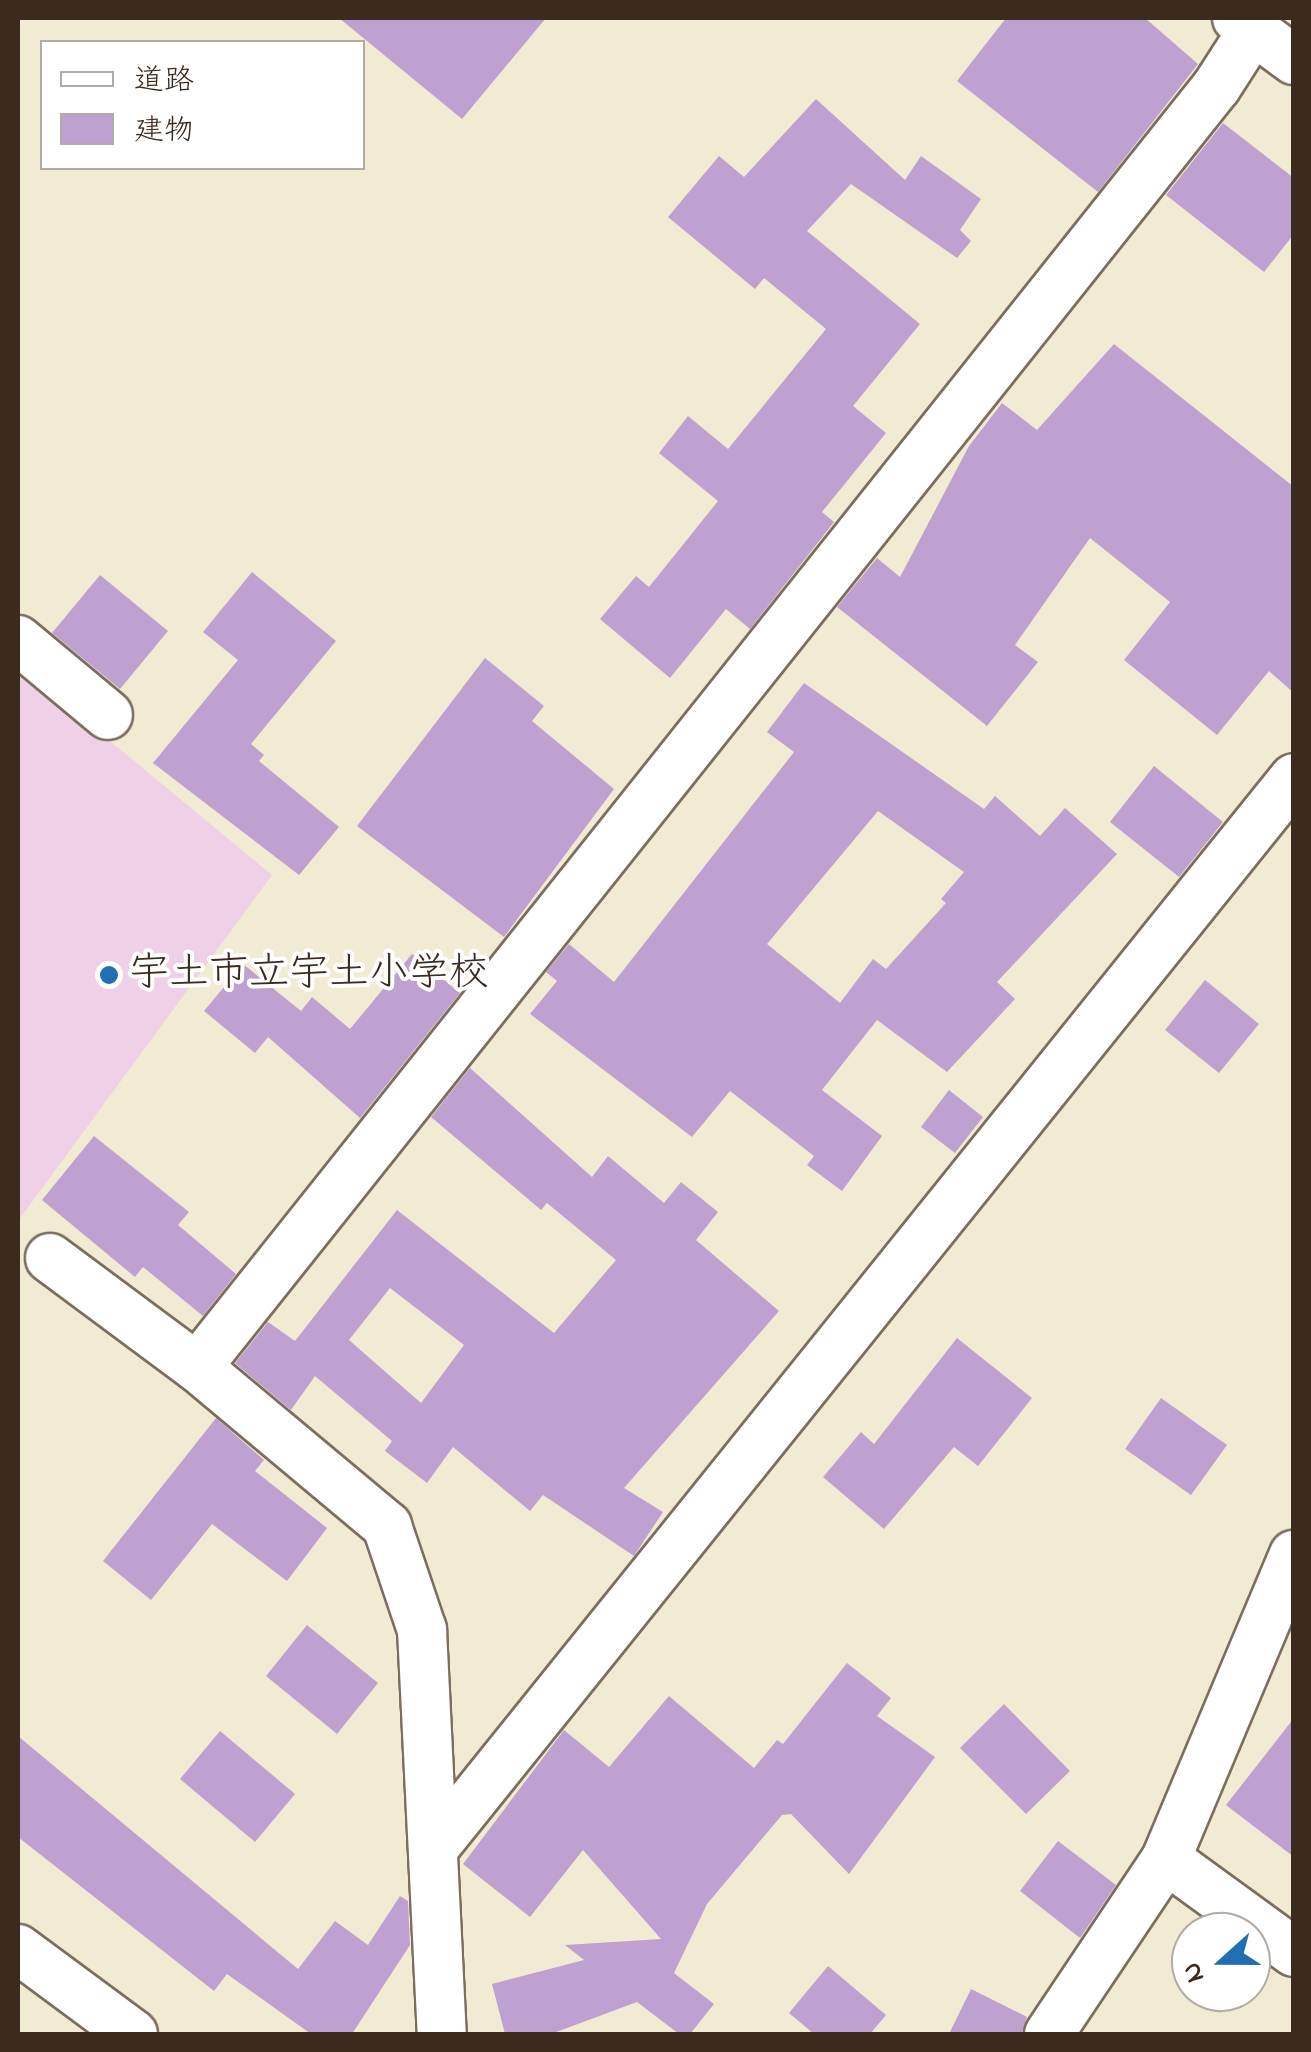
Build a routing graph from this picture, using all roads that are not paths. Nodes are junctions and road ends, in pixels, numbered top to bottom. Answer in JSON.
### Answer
{"nodes":[{"id":1,"x":1245,"y":24,"type":"edge"},
{"id":2,"x":1294,"y":60,"type":"edge"},
{"id":3,"x":18,"y":640,"type":"edge"},
{"id":4,"x":108,"y":715,"type":"dead end"},
{"id":5,"x":1294,"y":778,"type":"edge"},
{"id":6,"x":50,"y":1258,"type":"dead end"},
{"id":7,"x":196,"y":1367,"type":"junction"},
{"id":8,"x":1294,"y":1556,"type":"edge"},
{"id":9,"x":432,"y":1849,"type":"junction"},
{"id":10,"x":1166,"y":1859,"type":"junction"},
{"id":11,"x":18,"y":1949,"type":"edge"},
{"id":12,"x":1294,"y":1952,"type":"edge"},
{"id":13,"x":133,"y":2034,"type":"edge"},
{"id":14,"x":442,"y":2034,"type":"edge"},
{"id":15,"x":1049,"y":2034,"type":"edge"}],
"edges":[{"from":1,"to":2,"type":"street"},
{"from":1,"to":7,"type":"street"},
{"from":3,"to":4,"type":"street"},
{"from":5,"to":9,"type":"street"},
{"from":6,"to":7,"type":"street"},
{"from":7,"to":9,"type":"street"},
{"from":8,"to":10,"type":"street"},
{"from":9,"to":14,"type":"street"},
{"from":10,"to":12,"type":"street"},
{"from":10,"to":15,"type":"street"},
{"from":11,"to":13,"type":"street"}]}
